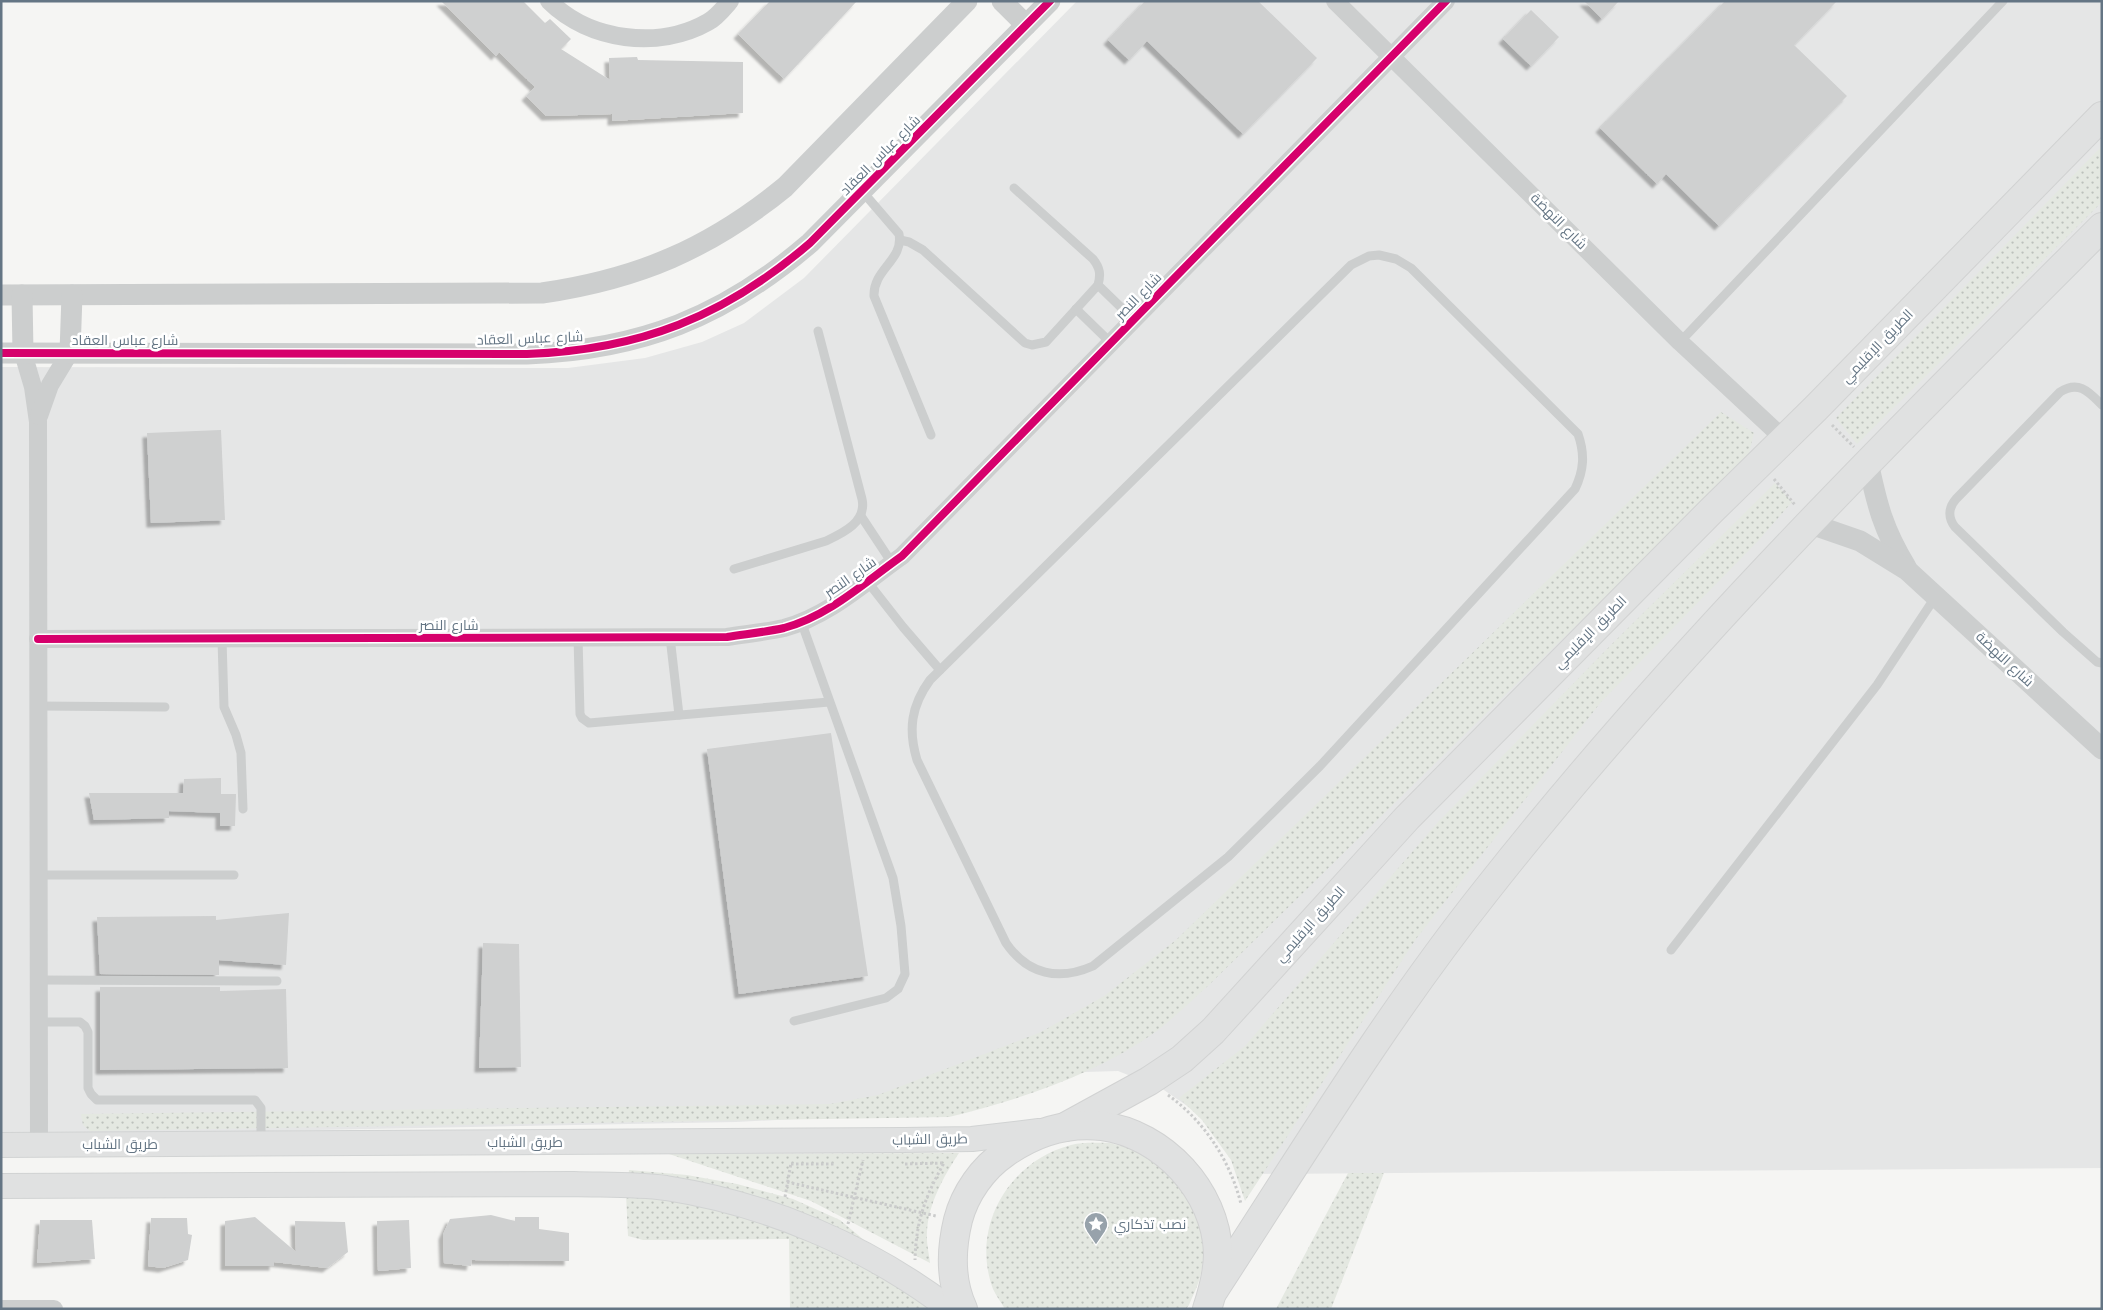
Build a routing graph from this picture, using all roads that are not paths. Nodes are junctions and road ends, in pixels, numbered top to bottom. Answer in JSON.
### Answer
{"nodes":[{"id":1,"x":549,"y":1,"type":"edge"},
{"id":2,"x":730,"y":1,"type":"edge"},
{"id":3,"x":968,"y":1,"type":"edge"},
{"id":4,"x":1002,"y":1,"type":"edge"},
{"id":5,"x":1050,"y":1,"type":"edge"},
{"id":6,"x":1335,"y":1,"type":"edge"},
{"id":7,"x":1446,"y":1,"type":"edge"},
{"id":8,"x":2003,"y":1,"type":"edge"},
{"id":9,"x":1026,"y":25,"type":"junction"},
{"id":10,"x":1391,"y":56,"type":"junction"},
{"id":11,"x":2102,"y":116,"type":"edge"},
{"id":12,"x":1014,"y":188,"type":"dead end"},
{"id":13,"x":862,"y":191,"type":"junction"},
{"id":14,"x":2102,"y":227,"type":"edge"},
{"id":15,"x":900,"y":240,"type":"junction"},
{"id":16,"x":1098,"y":285,"type":"junction"},
{"id":17,"x":12,"y":295,"type":"edge"},
{"id":18,"x":72,"y":295,"type":"junction"},
{"id":19,"x":1076,"y":309,"type":"junction"},
{"id":20,"x":1133,"y":319,"type":"junction"},
{"id":21,"x":818,"y":331,"type":"dead end"},
{"id":22,"x":1110,"y":342,"type":"junction"},
{"id":23,"x":1680,"y":342,"type":"junction"},
{"id":24,"x":70,"y":352,"type":"junction"},
{"id":25,"x":1,"y":353,"type":"edge"},
{"id":26,"x":23,"y":353,"type":"junction"},
{"id":27,"x":2102,"y":405,"type":"edge"},
{"id":28,"x":38,"y":422,"type":"junction"},
{"id":29,"x":931,"y":435,"type":"dead end"},
{"id":30,"x":1784,"y":439,"type":"junction"},
{"id":31,"x":1868,"y":462,"type":"junction"},
{"id":32,"x":861,"y":516,"type":"junction"},
{"id":33,"x":1811,"y":524,"type":"junction"},
{"id":34,"x":892,"y":563,"type":"junction"},
{"id":35,"x":734,"y":569,"type":"dead end"},
{"id":36,"x":1907,"y":570,"type":"junction"},
{"id":37,"x":867,"y":581,"type":"junction"},
{"id":38,"x":1936,"y":596,"type":"junction"},
{"id":39,"x":801,"y":621,"type":"junction"},
{"id":40,"x":578,"y":638,"type":"junction"},
{"id":41,"x":670,"y":638,"type":"junction"},
{"id":42,"x":38,"y":639,"type":"junction"},
{"id":43,"x":222,"y":639,"type":"junction"},
{"id":44,"x":2102,"y":663,"type":"edge"},
{"id":45,"x":940,"y":670,"type":"junction"},
{"id":46,"x":829,"y":702,"type":"junction"},
{"id":47,"x":38,"y":706,"type":"junction"},
{"id":48,"x":165,"y":708,"type":"dead end"},
{"id":49,"x":679,"y":715,"type":"junction"},
{"id":50,"x":2102,"y":749,"type":"edge"},
{"id":51,"x":244,"y":809,"type":"dead end"},
{"id":52,"x":39,"y":875,"type":"junction"},
{"id":53,"x":234,"y":875,"type":"dead end"},
{"id":54,"x":1671,"y":950,"type":"dead end"},
{"id":55,"x":39,"y":980,"type":"junction"},
{"id":56,"x":278,"y":981,"type":"dead end"},
{"id":57,"x":39,"y":1022,"type":"junction"},
{"id":58,"x":794,"y":1022,"type":"dead end"},
{"id":59,"x":1057,"y":1129,"type":"junction"},
{"id":60,"x":261,"y":1143,"type":"junction"},
{"id":61,"x":1,"y":1144,"type":"edge"},
{"id":62,"x":39,"y":1144,"type":"junction"},
{"id":63,"x":1,"y":1186,"type":"edge"},
{"id":64,"x":1210,"y":1299,"type":"edge"},
{"id":65,"x":1,"y":1309,"type":"edge"},
{"id":66,"x":54,"y":1309,"type":"edge"},
{"id":67,"x":950,"y":1309,"type":"edge"},
{"id":68,"x":963,"y":1309,"type":"edge"}],
"edges":[{"from":1,"to":2,"type":"street"},
{"from":3,"to":18,"type":"street"},
{"from":4,"to":9,"type":"street"},
{"from":5,"to":9,"type":"street","name":"شارع عباس العقاد"},
{"from":6,"to":10,"type":"street","name":"شارع النهضة"},
{"from":7,"to":10,"type":"street","name":"شارع النصر"},
{"from":8,"to":23,"type":"lane"},
{"from":9,"to":13,"type":"street","name":"شارع عباس العقاد"},
{"from":10,"to":20,"type":"street","name":"شارع النصر"},
{"from":10,"to":23,"type":"street","name":"شارع النهضة"},
{"from":11,"to":30,"type":"highway","name":"الطريق الإقليمي"},
{"from":12,"to":16,"type":"lane"},
{"from":13,"to":15,"type":"lane"},
{"from":13,"to":24,"type":"street","name":"شارع عباس العقاد"},
{"from":14,"to":31,"type":"highway"},
{"from":15,"to":19,"type":"lane"},
{"from":15,"to":29,"type":"lane"},
{"from":16,"to":19,"type":"lane"},
{"from":16,"to":20,"type":"lane"},
{"from":17,"to":18,"type":"street"},
{"from":17,"to":26,"type":"street"},
{"from":18,"to":24,"type":"street"},
{"from":19,"to":22,"type":"lane"},
{"from":20,"to":22,"type":"street","name":"شارع النصر"},
{"from":21,"to":32,"type":"lane"},
{"from":22,"to":34,"type":"street","name":"شارع النصر"},
{"from":23,"to":30,"type":"street","name":"شارع النهضة"},
{"from":24,"to":26,"type":"street","name":"شارع عباس العقاد"},
{"from":24,"to":28,"type":"street"},
{"from":25,"to":26,"type":"street","name":"شارع عباس العقاد"},
{"from":26,"to":28,"type":"street"},
{"from":27,"to":44,"type":"lane"},
{"from":28,"to":42,"type":"street"},
{"from":30,"to":59,"type":"highway","name":"الطريق الإقليمي"},
{"from":31,"to":33,"type":"highway"},
{"from":31,"to":36,"type":"street","name":"شارع النهضة"},
{"from":32,"to":34,"type":"lane"},
{"from":32,"to":35,"type":"lane"},
{"from":33,"to":36,"type":"street","name":"شارع النهضة"},
{"from":33,"to":64,"type":"highway"},
{"from":34,"to":37,"type":"street","name":"شارع النصر"},
{"from":36,"to":38,"type":"street","name":"شارع النهضة"},
{"from":37,"to":39,"type":"street","name":"شارع النصر"},
{"from":37,"to":45,"type":"lane"},
{"from":38,"to":50,"type":"street","name":"شارع النهضة"},
{"from":38,"to":54,"type":"lane"},
{"from":39,"to":41,"type":"street","name":"شارع النصر"},
{"from":39,"to":46,"type":"lane"},
{"from":40,"to":41,"type":"street","name":"شارع النصر"},
{"from":40,"to":43,"type":"street","name":"شارع النصر"},
{"from":40,"to":49,"type":"lane"},
{"from":41,"to":49,"type":"lane"},
{"from":42,"to":43,"type":"street","name":"شارع النصر"},
{"from":42,"to":47,"type":"street"},
{"from":43,"to":51,"type":"lane"},
{"from":45,"to":45,"type":"lane"},
{"from":46,"to":49,"type":"lane"},
{"from":46,"to":58,"type":"lane"},
{"from":47,"to":48,"type":"lane"},
{"from":47,"to":52,"type":"street"},
{"from":52,"to":53,"type":"lane"},
{"from":52,"to":55,"type":"street"},
{"from":55,"to":56,"type":"lane"},
{"from":55,"to":57,"type":"street"},
{"from":57,"to":60,"type":"lane"},
{"from":57,"to":62,"type":"street"},
{"from":59,"to":60,"type":"main road","name":"طريق الشباب"},
{"from":59,"to":64,"type":"highway"},
{"from":59,"to":68,"type":"highway","name":"الطريق الإقليمي"},
{"from":60,"to":62,"type":"main road","name":"طريق الشباب"},
{"from":61,"to":62,"type":"main road","name":"طريق الشباب"},
{"from":63,"to":67,"type":"main road"},
{"from":65,"to":66,"type":"street"}]}
